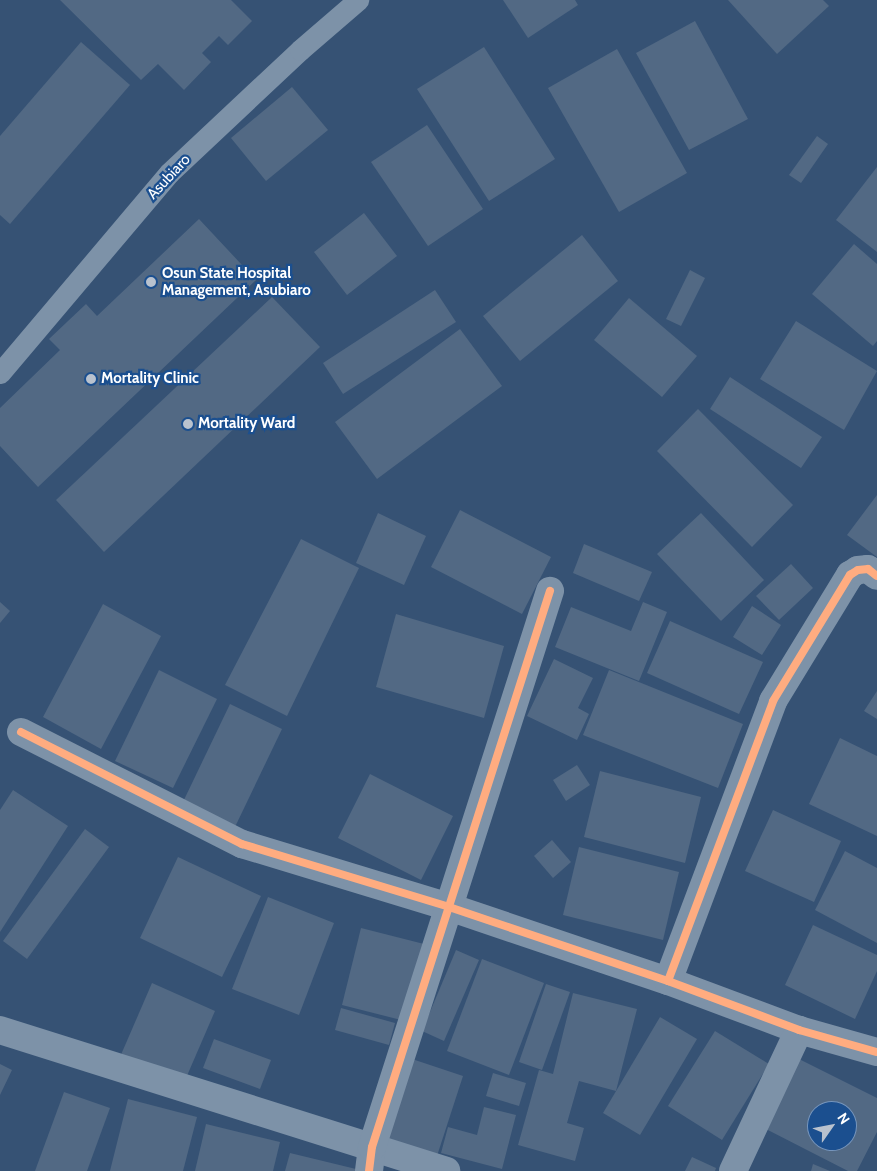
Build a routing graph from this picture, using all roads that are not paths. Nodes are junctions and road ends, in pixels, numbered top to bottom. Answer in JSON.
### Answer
{"nodes":[{"id":1,"x":358,"y":0,"type":"edge"},
{"id":2,"x":0,"y":373,"type":"edge"},
{"id":3,"x":877,"y":576,"type":"edge"},
{"id":4,"x":550,"y":591,"type":"dead end"},
{"id":5,"x":21,"y":732,"type":"dead end"},
{"id":6,"x":449,"y":907,"type":"junction"},
{"id":7,"x":668,"y":981,"type":"junction"},
{"id":8,"x":0,"y":1030,"type":"edge"},
{"id":9,"x":799,"y":1030,"type":"junction"},
{"id":10,"x":877,"y":1052,"type":"edge"},
{"id":11,"x":371,"y":1159,"type":"edge"},
{"id":12,"x":446,"y":1171,"type":"edge"},
{"id":13,"x":733,"y":1171,"type":"edge"}],
"edges":[{"from":1,"to":2,"type":"lane","name":"Asubiaro"},
{"from":3,"to":7,"type":"street"},
{"from":4,"to":6,"type":"street"},
{"from":5,"to":6,"type":"street"},
{"from":6,"to":7,"type":"street"},
{"from":6,"to":11,"type":"street"},
{"from":7,"to":9,"type":"street"},
{"from":8,"to":11,"type":"street"},
{"from":9,"to":10,"type":"street"},
{"from":9,"to":13,"type":"street"},
{"from":11,"to":12,"type":"street"}]}
